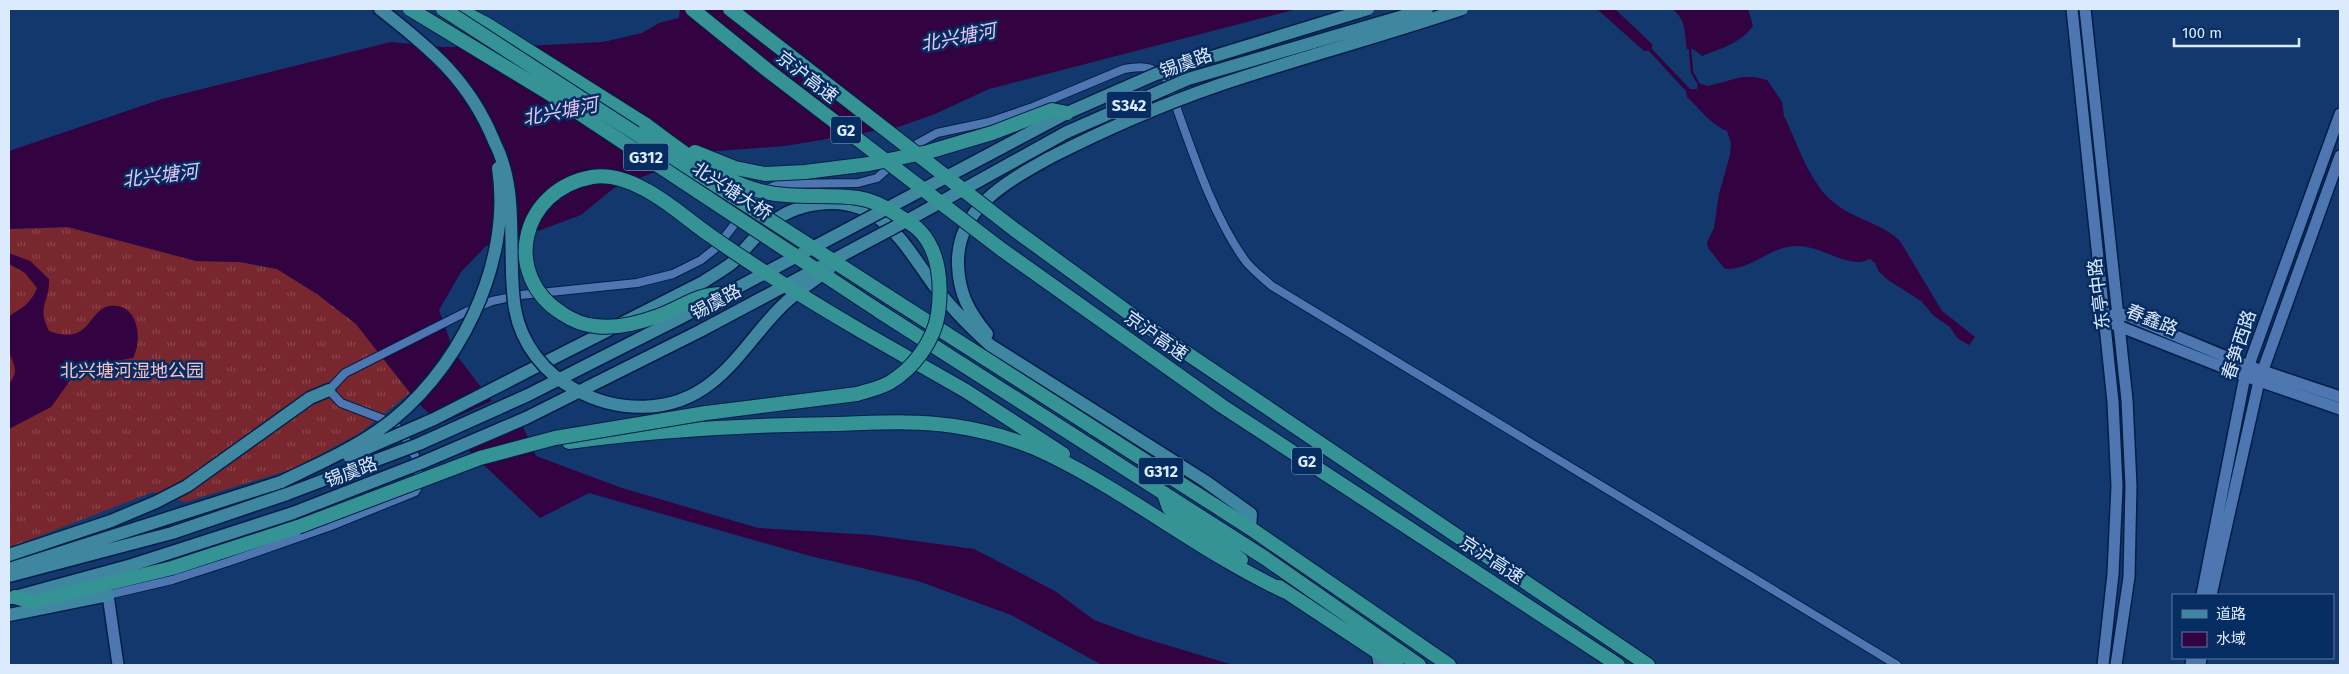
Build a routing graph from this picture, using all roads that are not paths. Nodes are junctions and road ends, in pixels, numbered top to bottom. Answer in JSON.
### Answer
{"nodes":[{"id":1,"x":380,"y":9,"type":"edge"},
{"id":2,"x":410,"y":9,"type":"edge"},
{"id":3,"x":443,"y":9,"type":"edge"},
{"id":4,"x":457,"y":9,"type":"edge"},
{"id":5,"x":692,"y":9,"type":"edge"},
{"id":6,"x":730,"y":9,"type":"edge"},
{"id":7,"x":1368,"y":9,"type":"edge"},
{"id":8,"x":1427,"y":9,"type":"edge"},
{"id":9,"x":1462,"y":9,"type":"edge"},
{"id":10,"x":2072,"y":9,"type":"edge"},
{"id":11,"x":2085,"y":9,"type":"edge"},
{"id":12,"x":1067,"y":113,"type":"junction"},
{"id":13,"x":2340,"y":114,"type":"edge"},
{"id":14,"x":646,"y":125,"type":"junction"},
{"id":15,"x":494,"y":141,"type":"junction"},
{"id":16,"x":2340,"y":156,"type":"edge"},
{"id":17,"x":851,"y":250,"type":"junction"},
{"id":18,"x":725,"y":294,"type":"junction"},
{"id":19,"x":2118,"y":313,"type":"junction"},
{"id":20,"x":2104,"y":317,"type":"junction"},
{"id":21,"x":2120,"y":328,"type":"junction"},
{"id":22,"x":999,"y":349,"type":"junction"},
{"id":23,"x":2247,"y":371,"type":"junction"},
{"id":24,"x":2261,"y":376,"type":"junction"},
{"id":25,"x":329,"y":390,"type":"junction"},
{"id":26,"x":2340,"y":397,"type":"edge"},
{"id":27,"x":2340,"y":409,"type":"edge"},
{"id":28,"x":536,"y":444,"type":"junction"},
{"id":29,"x":284,"y":488,"type":"junction"},
{"id":30,"x":1164,"y":494,"type":"junction"},
{"id":31,"x":1141,"y":509,"type":"junction"},
{"id":32,"x":1250,"y":528,"type":"junction"},
{"id":33,"x":9,"y":555,"type":"edge"},
{"id":34,"x":9,"y":568,"type":"edge"},
{"id":35,"x":9,"y":576,"type":"edge"},
{"id":36,"x":1286,"y":592,"type":"junction"},
{"id":37,"x":2202,"y":594,"type":"edge"},
{"id":38,"x":2211,"y":594,"type":"edge"},
{"id":39,"x":108,"y":595,"type":"junction"},
{"id":40,"x":12,"y":598,"type":"edge"},
{"id":41,"x":9,"y":615,"type":"edge"},
{"id":42,"x":1378,"y":658,"type":"edge"},
{"id":43,"x":118,"y":665,"type":"edge"},
{"id":44,"x":1397,"y":665,"type":"edge"},
{"id":45,"x":1419,"y":665,"type":"edge"},
{"id":46,"x":1449,"y":665,"type":"edge"},
{"id":47,"x":1618,"y":665,"type":"edge"},
{"id":48,"x":1648,"y":665,"type":"edge"},
{"id":49,"x":1897,"y":665,"type":"edge"},
{"id":50,"x":2103,"y":665,"type":"edge"},
{"id":51,"x":2116,"y":665,"type":"edge"}],
"edges":[{"from":1,"to":15,"type":"main road"},
{"from":2,"to":30,"type":"highway","name":"北兴塘大桥","number":"G312","bridge":true},
{"from":3,"to":32,"type":"highway","name":"北兴塘大桥","number":"G312","bridge":true},
{"from":4,"to":14,"type":"highway"},
{"from":5,"to":47,"type":"highway","name":"京沪高速","number":"G2","bridge":true},
{"from":6,"to":48,"type":"highway","name":"京沪高速","number":"G2","bridge":true},
{"from":7,"to":12,"type":"main road","name":"锡虞路","number":"S342","bridge":true},
{"from":8,"to":17,"type":"main road","name":"锡虞路","number":"S342","bridge":true},
{"from":9,"to":22,"type":"main road","bridge":true},
{"from":10,"to":20,"type":"main road","name":"东亭中路"},
{"from":11,"to":19,"type":"main road","name":"东亭中路"},
{"from":12,"to":14,"type":"highway","bridge":true},
{"from":12,"to":18,"type":"main road","name":"锡虞路","bridge":true},
{"from":13,"to":23,"type":"main road","name":"春笋西路"},
{"from":14,"to":28,"type":"highway","bridge":true},
{"from":15,"to":17,"type":"main road","bridge":true},
{"from":15,"to":29,"type":"main road","bridge":true},
{"from":16,"to":24,"type":"main road","name":"春笋西路"},
{"from":17,"to":40,"type":"main road","name":"锡虞路","bridge":true},
{"from":18,"to":29,"type":"main road","name":"锡虞路","bridge":true},
{"from":18,"to":31,"type":"highway","bridge":true},
{"from":19,"to":20,"type":"main road","name":"春鑫路"},
{"from":19,"to":21,"type":"main road","name":"东亭中路"},
{"from":19,"to":23,"type":"main road","name":"春鑫路"},
{"from":20,"to":21,"type":"main road","name":"春鑫路"},
{"from":20,"to":50,"type":"main road","name":"东亭中路"},
{"from":21,"to":23,"type":"main road","name":"春鑫路"},
{"from":21,"to":51,"type":"main road","name":"东亭中路"},
{"from":22,"to":29,"type":"main road","bridge":true},
{"from":22,"to":32,"type":"main road"},
{"from":23,"to":24,"type":"main road","name":"春鑫路"},
{"from":23,"to":37,"type":"main road","name":"春笋西路"},
{"from":24,"to":26,"type":"main road","name":"春鑫路"},
{"from":24,"to":27,"type":"main road","name":"春鑫路"},
{"from":24,"to":38,"type":"main road","name":"春笋西路"},
{"from":25,"to":33,"type":"main road"},
{"from":25,"to":39,"type":"street"},
{"from":25,"to":49,"type":"street"},
{"from":28,"to":31,"type":"highway"},
{"from":28,"to":40,"type":"highway","bridge":true},
{"from":29,"to":34,"type":"main road"},
{"from":29,"to":35,"type":"main road","name":"锡虞路"},
{"from":30,"to":36,"type":"highway"},
{"from":30,"to":45,"type":"highway","number":"G312"},
{"from":31,"to":36,"type":"highway"},
{"from":32,"to":46,"type":"highway","number":"G312"},
{"from":36,"to":42,"type":"highway"},
{"from":39,"to":41,"type":"main road"},
{"from":39,"to":43,"type":"main road"},
{"from":42,"to":44,"type":"highway"}]}
